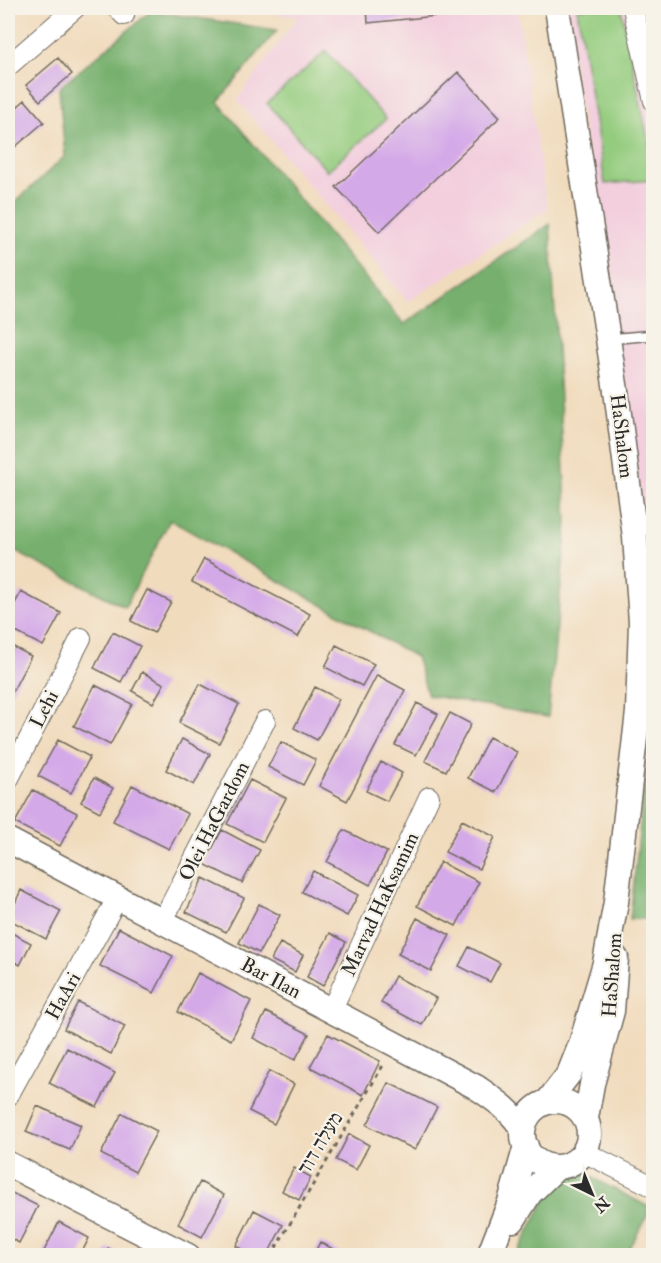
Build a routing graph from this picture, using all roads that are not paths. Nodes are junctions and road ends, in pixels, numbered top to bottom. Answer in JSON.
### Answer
{"nodes":[{"id":1,"x":75,"y":8,"type":"edge"},
{"id":2,"x":557,"y":8,"type":"edge"},
{"id":3,"x":633,"y":8,"type":"edge"},
{"id":4,"x":8,"y":66,"type":"edge"},
{"id":5,"x":654,"y":101,"type":"edge"},
{"id":6,"x":654,"y":335,"type":"edge"},
{"id":7,"x":608,"y":339,"type":"junction"},
{"id":8,"x":643,"y":525,"type":"edge"},
{"id":9,"x":646,"y":581,"type":"edge"},
{"id":10,"x":81,"y":638,"type":"dead end"},
{"id":11,"x":266,"y":721,"type":"dead end"},
{"id":12,"x":8,"y":780,"type":"edge"},
{"id":13,"x":429,"y":797,"type":"dead end"},
{"id":14,"x":8,"y":840,"type":"edge"},
{"id":15,"x":118,"y":897,"type":"junction"},
{"id":16,"x":616,"y":902,"type":"junction"},
{"id":17,"x":163,"y":920,"type":"junction"},
{"id":18,"x":331,"y":1011,"type":"junction"},
{"id":19,"x":8,"y":1096,"type":"edge"},
{"id":20,"x":548,"y":1101,"type":"junction"},
{"id":21,"x":586,"y":1118,"type":"junction"},
{"id":22,"x":524,"y":1138,"type":"junction"},
{"id":23,"x":584,"y":1152,"type":"junction"},
{"id":24,"x":8,"y":1164,"type":"edge"},
{"id":25,"x":557,"y":1167,"type":"junction"},
{"id":26,"x":651,"y":1183,"type":"edge"},
{"id":27,"x":188,"y":1256,"type":"edge"},
{"id":28,"x":490,"y":1256,"type":"edge"}],
"edges":[{"from":1,"to":4,"type":"street"},
{"from":2,"to":7,"type":"street","name":"HaShalom"},
{"from":3,"to":5,"type":"street"},
{"from":6,"to":7,"type":"lane"},
{"from":7,"to":8,"type":"street","name":"HaShalom"},
{"from":8,"to":9,"type":"street","name":"HaShalom"},
{"from":9,"to":16,"type":"street","name":"HaShalom"},
{"from":10,"to":12,"type":"street","name":"Lehi"},
{"from":11,"to":17,"type":"street","name":"Olei HaGardom"},
{"from":13,"to":18,"type":"street","name":"Marvad HaKsamim"},
{"from":14,"to":15,"type":"street","name":"Bar Ilan"},
{"from":15,"to":17,"type":"street","name":"Bar Ilan"},
{"from":15,"to":19,"type":"street","name":"HaAri"},
{"from":16,"to":20,"type":"street","name":"HaShalom"},
{"from":16,"to":21,"type":"street","name":"HaShalom"},
{"from":17,"to":18,"type":"street","name":"Bar Ilan"},
{"from":18,"to":22,"type":"street","name":"Bar Ilan"},
{"from":20,"to":21,"type":"street"},
{"from":20,"to":22,"type":"street"},
{"from":21,"to":23,"type":"street"},
{"from":22,"to":25,"type":"street"},
{"from":22,"to":28,"type":"street"},
{"from":23,"to":25,"type":"street"},
{"from":23,"to":26,"type":"street"},
{"from":24,"to":27,"type":"street"},
{"from":25,"to":28,"type":"street"}]}
